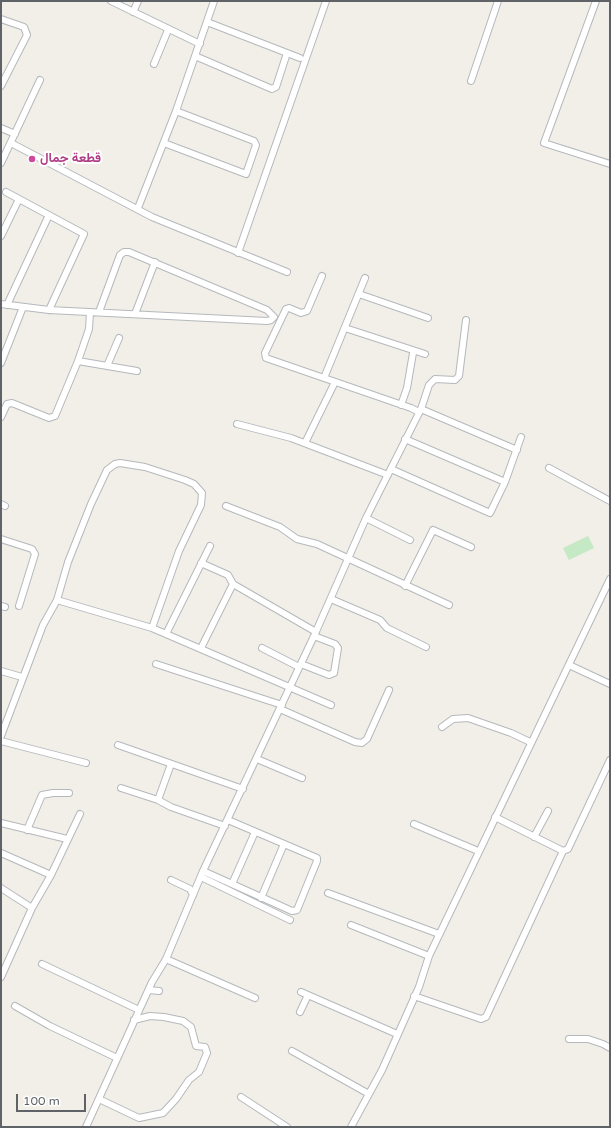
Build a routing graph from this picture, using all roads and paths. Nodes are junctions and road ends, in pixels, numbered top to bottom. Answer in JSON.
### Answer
{"nodes":[{"id":1,"x":111,"y":1,"type":"edge"},
{"id":2,"x":138,"y":1,"type":"edge"},
{"id":3,"x":214,"y":1,"type":"edge"},
{"id":4,"x":326,"y":1,"type":"edge"},
{"id":5,"x":498,"y":1,"type":"edge"},
{"id":6,"x":596,"y":1,"type":"edge"},
{"id":7,"x":133,"y":12,"type":"junction"},
{"id":8,"x":1,"y":19,"type":"edge"},
{"id":9,"x":207,"y":22,"type":"junction"},
{"id":10,"x":168,"y":30,"type":"junction"},
{"id":11,"x":200,"y":44,"type":"junction"},
{"id":12,"x":287,"y":53,"type":"junction"},
{"id":13,"x":195,"y":56,"type":"junction"},
{"id":14,"x":300,"y":58,"type":"dead end"},
{"id":15,"x":154,"y":64,"type":"dead end"},
{"id":16,"x":40,"y":80,"type":"dead end"},
{"id":17,"x":471,"y":81,"type":"dead end"},
{"id":18,"x":1,"y":86,"type":"edge"},
{"id":19,"x":176,"y":111,"type":"junction"},
{"id":20,"x":1,"y":128,"type":"edge"},
{"id":21,"x":15,"y":134,"type":"junction"},
{"id":22,"x":164,"y":142,"type":"junction"},
{"id":23,"x":11,"y":143,"type":"junction"},
{"id":24,"x":1,"y":163,"type":"edge"},
{"id":25,"x":610,"y":164,"type":"edge"},
{"id":26,"x":6,"y":192,"type":"dead end"},
{"id":27,"x":19,"y":199,"type":"junction"},
{"id":28,"x":138,"y":208,"type":"junction"},
{"id":29,"x":49,"y":215,"type":"junction"},
{"id":30,"x":1,"y":236,"type":"edge"},
{"id":31,"x":238,"y":253,"type":"junction"},
{"id":32,"x":155,"y":262,"type":"junction"},
{"id":33,"x":287,"y":272,"type":"dead end"},
{"id":34,"x":322,"y":276,"type":"dead end"},
{"id":35,"x":365,"y":278,"type":"dead end"},
{"id":36,"x":359,"y":294,"type":"junction"},
{"id":37,"x":4,"y":304,"type":"edge"},
{"id":38,"x":23,"y":307,"type":"junction"},
{"id":39,"x":49,"y":310,"type":"junction"},
{"id":40,"x":90,"y":312,"type":"junction"},
{"id":41,"x":99,"y":312,"type":"junction"},
{"id":42,"x":135,"y":314,"type":"junction"},
{"id":43,"x":428,"y":318,"type":"dead end"},
{"id":44,"x":466,"y":320,"type":"dead end"},
{"id":45,"x":345,"y":328,"type":"junction"},
{"id":46,"x":119,"y":338,"type":"dead end"},
{"id":47,"x":3,"y":351,"type":"edge"},
{"id":48,"x":413,"y":353,"type":"dead end"},
{"id":49,"x":425,"y":354,"type":"dead end"},
{"id":50,"x":78,"y":361,"type":"junction"},
{"id":51,"x":1,"y":363,"type":"edge"},
{"id":52,"x":107,"y":366,"type":"junction"},
{"id":53,"x":137,"y":371,"type":"dead end"},
{"id":54,"x":324,"y":378,"type":"junction"},
{"id":55,"x":335,"y":382,"type":"junction"},
{"id":56,"x":402,"y":405,"type":"junction"},
{"id":57,"x":420,"y":411,"type":"junction"},
{"id":58,"x":1,"y":417,"type":"edge"},
{"id":59,"x":237,"y":424,"type":"dead end"},
{"id":60,"x":520,"y":437,"type":"dead end"},
{"id":61,"x":405,"y":439,"type":"junction"},
{"id":62,"x":305,"y":443,"type":"junction"},
{"id":63,"x":517,"y":450,"type":"junction"},
{"id":64,"x":549,"y":468,"type":"dead end"},
{"id":65,"x":390,"y":472,"type":"junction"},
{"id":66,"x":505,"y":482,"type":"junction"},
{"id":67,"x":610,"y":501,"type":"edge"},
{"id":68,"x":226,"y":506,"type":"dead end"},
{"id":69,"x":366,"y":518,"type":"junction"},
{"id":70,"x":1,"y":539,"type":"edge"},
{"id":71,"x":410,"y":540,"type":"dead end"},
{"id":72,"x":210,"y":546,"type":"dead end"},
{"id":73,"x":471,"y":547,"type":"dead end"},
{"id":74,"x":348,"y":558,"type":"junction"},
{"id":75,"x":201,"y":563,"type":"junction"},
{"id":76,"x":610,"y":579,"type":"edge"},
{"id":77,"x":233,"y":584,"type":"junction"},
{"id":78,"x":405,"y":586,"type":"junction"},
{"id":79,"x":330,"y":599,"type":"junction"},
{"id":80,"x":57,"y":600,"type":"junction"},
{"id":81,"x":449,"y":605,"type":"dead end"},
{"id":82,"x":19,"y":606,"type":"dead end"},
{"id":83,"x":152,"y":628,"type":"junction"},
{"id":84,"x":166,"y":634,"type":"junction"},
{"id":85,"x":315,"y":634,"type":"junction"},
{"id":86,"x":426,"y":647,"type":"dead end"},
{"id":87,"x":201,"y":648,"type":"junction"},
{"id":88,"x":262,"y":648,"type":"dead end"},
{"id":89,"x":156,"y":664,"type":"dead end"},
{"id":90,"x":300,"y":665,"type":"junction"},
{"id":91,"x":569,"y":665,"type":"junction"},
{"id":92,"x":1,"y":671,"type":"edge"},
{"id":93,"x":22,"y":677,"type":"junction"},
{"id":94,"x":610,"y":684,"type":"edge"},
{"id":95,"x":290,"y":687,"type":"junction"},
{"id":96,"x":389,"y":690,"type":"dead end"},
{"id":97,"x":331,"y":705,"type":"dead end"},
{"id":98,"x":281,"y":707,"type":"junction"},
{"id":99,"x":442,"y":726,"type":"dead end"},
{"id":100,"x":1,"y":736,"type":"edge"},
{"id":101,"x":1,"y":741,"type":"edge"},
{"id":102,"x":530,"y":742,"type":"junction"},
{"id":103,"x":118,"y":745,"type":"dead end"},
{"id":104,"x":257,"y":759,"type":"junction"},
{"id":105,"x":610,"y":760,"type":"edge"},
{"id":106,"x":86,"y":763,"type":"dead end"},
{"id":107,"x":171,"y":764,"type":"junction"},
{"id":108,"x":302,"y":778,"type":"dead end"},
{"id":109,"x":121,"y":788,"type":"dead end"},
{"id":110,"x":243,"y":789,"type":"junction"},
{"id":111,"x":69,"y":793,"type":"dead end"},
{"id":112,"x":158,"y":800,"type":"junction"},
{"id":113,"x":548,"y":811,"type":"dead end"},
{"id":114,"x":80,"y":814,"type":"dead end"},
{"id":115,"x":494,"y":817,"type":"junction"},
{"id":116,"x":1,"y":823,"type":"edge"},
{"id":117,"x":227,"y":823,"type":"junction"},
{"id":118,"x":414,"y":824,"type":"dead end"},
{"id":119,"x":27,"y":830,"type":"junction"},
{"id":120,"x":255,"y":832,"type":"junction"},
{"id":121,"x":534,"y":837,"type":"junction"},
{"id":122,"x":66,"y":839,"type":"junction"},
{"id":123,"x":284,"y":844,"type":"junction"},
{"id":124,"x":478,"y":851,"type":"junction"},
{"id":125,"x":563,"y":851,"type":"junction"},
{"id":126,"x":1,"y":853,"type":"edge"},
{"id":127,"x":202,"y":874,"type":"junction"},
{"id":128,"x":51,"y":875,"type":"junction"},
{"id":129,"x":171,"y":880,"type":"dead end"},
{"id":130,"x":232,"y":884,"type":"junction"},
{"id":131,"x":1,"y":888,"type":"edge"},
{"id":132,"x":328,"y":893,"type":"dead end"},
{"id":133,"x":193,"y":895,"type":"junction"},
{"id":134,"x":261,"y":898,"type":"junction"},
{"id":135,"x":32,"y":908,"type":"junction"},
{"id":136,"x":290,"y":920,"type":"dead end"},
{"id":137,"x":351,"y":925,"type":"dead end"},
{"id":138,"x":439,"y":934,"type":"junction"},
{"id":139,"x":429,"y":956,"type":"junction"},
{"id":140,"x":166,"y":959,"type":"junction"},
{"id":141,"x":42,"y":964,"type":"dead end"},
{"id":142,"x":1,"y":977,"type":"edge"},
{"id":143,"x":149,"y":990,"type":"junction"},
{"id":144,"x":159,"y":991,"type":"dead end"},
{"id":145,"x":300,"y":992,"type":"dead end"},
{"id":146,"x":308,"y":995,"type":"junction"},
{"id":147,"x":414,"y":996,"type":"junction"},
{"id":148,"x":255,"y":998,"type":"dead end"},
{"id":149,"x":15,"y":1006,"type":"dead end"},
{"id":150,"x":139,"y":1010,"type":"junction"},
{"id":151,"x":300,"y":1012,"type":"dead end"},
{"id":152,"x":134,"y":1020,"type":"junction"},
{"id":153,"x":397,"y":1034,"type":"junction"},
{"id":154,"x":569,"y":1039,"type":"dead end"},
{"id":155,"x":610,"y":1048,"type":"edge"},
{"id":156,"x":292,"y":1051,"type":"dead end"},
{"id":157,"x":117,"y":1058,"type":"junction"},
{"id":158,"x":369,"y":1094,"type":"junction"},
{"id":159,"x":241,"y":1097,"type":"dead end"},
{"id":160,"x":99,"y":1099,"type":"junction"},
{"id":161,"x":86,"y":1127,"type":"edge"},
{"id":162,"x":287,"y":1127,"type":"edge"},
{"id":163,"x":351,"y":1127,"type":"edge"}],
"edges":[{"from":1,"to":7,"type":"street"},
{"from":2,"to":7,"type":"street"},
{"from":3,"to":9,"type":"street"},
{"from":4,"to":31,"type":"street"},
{"from":5,"to":17,"type":"street"},
{"from":6,"to":25,"type":"street"},
{"from":7,"to":10,"type":"street"},
{"from":8,"to":18,"type":"street"},
{"from":9,"to":11,"type":"street"},
{"from":9,"to":12,"type":"street"},
{"from":10,"to":11,"type":"street"},
{"from":10,"to":15,"type":"street"},
{"from":11,"to":13,"type":"street"},
{"from":12,"to":13,"type":"street"},
{"from":12,"to":14,"type":"street"},
{"from":13,"to":19,"type":"street"},
{"from":16,"to":21,"type":"street"},
{"from":19,"to":22,"type":"street"},
{"from":19,"to":22,"type":"street"},
{"from":20,"to":21,"type":"street"},
{"from":21,"to":23,"type":"street"},
{"from":22,"to":28,"type":"street"},
{"from":23,"to":24,"type":"street"},
{"from":23,"to":28,"type":"street"},
{"from":26,"to":27,"type":"street"},
{"from":27,"to":29,"type":"street"},
{"from":27,"to":30,"type":"street"},
{"from":28,"to":31,"type":"street"},
{"from":29,"to":37,"type":"street"},
{"from":29,"to":39,"type":"street"},
{"from":31,"to":33,"type":"street"},
{"from":32,"to":41,"type":"street"},
{"from":32,"to":42,"type":"street"},
{"from":32,"to":42,"type":"street"},
{"from":34,"to":54,"type":"street"},
{"from":35,"to":36,"type":"street"},
{"from":36,"to":43,"type":"street"},
{"from":36,"to":45,"type":"street"},
{"from":37,"to":38,"type":"street"},
{"from":38,"to":39,"type":"street"},
{"from":38,"to":47,"type":"street"},
{"from":39,"to":40,"type":"street"},
{"from":40,"to":41,"type":"street"},
{"from":40,"to":50,"type":"street"},
{"from":41,"to":42,"type":"street"},
{"from":44,"to":57,"type":"street"},
{"from":45,"to":49,"type":"street"},
{"from":45,"to":54,"type":"street"},
{"from":46,"to":52,"type":"street"},
{"from":47,"to":51,"type":"street"},
{"from":48,"to":56,"type":"street"},
{"from":50,"to":52,"type":"street"},
{"from":50,"to":58,"type":"street"},
{"from":52,"to":53,"type":"street"},
{"from":54,"to":55,"type":"street"},
{"from":55,"to":56,"type":"street"},
{"from":55,"to":62,"type":"street"},
{"from":56,"to":57,"type":"street"},
{"from":57,"to":61,"type":"street"},
{"from":57,"to":63,"type":"street"},
{"from":59,"to":62,"type":"street"},
{"from":60,"to":63,"type":"street"},
{"from":61,"to":65,"type":"street"},
{"from":61,"to":66,"type":"street"},
{"from":62,"to":65,"type":"street"},
{"from":63,"to":66,"type":"street"},
{"from":64,"to":67,"type":"street"},
{"from":65,"to":66,"type":"street"},
{"from":65,"to":69,"type":"street"},
{"from":68,"to":74,"type":"street"},
{"from":69,"to":71,"type":"street"},
{"from":69,"to":74,"type":"street"},
{"from":70,"to":82,"type":"street"},
{"from":72,"to":75,"type":"street"},
{"from":73,"to":78,"type":"street"},
{"from":74,"to":78,"type":"street"},
{"from":74,"to":79,"type":"street"},
{"from":75,"to":77,"type":"street"},
{"from":75,"to":84,"type":"street"},
{"from":76,"to":91,"type":"street"},
{"from":77,"to":85,"type":"street"},
{"from":77,"to":87,"type":"street"},
{"from":78,"to":81,"type":"street"},
{"from":79,"to":85,"type":"street"},
{"from":79,"to":86,"type":"street"},
{"from":80,"to":83,"type":"street"},
{"from":80,"to":83,"type":"street"},
{"from":80,"to":93,"type":"street"},
{"from":83,"to":84,"type":"street"},
{"from":84,"to":87,"type":"street"},
{"from":85,"to":90,"type":"street"},
{"from":85,"to":90,"type":"street"},
{"from":87,"to":95,"type":"street"},
{"from":88,"to":90,"type":"street"},
{"from":89,"to":98,"type":"street"},
{"from":90,"to":95,"type":"street"},
{"from":91,"to":94,"type":"street"},
{"from":91,"to":102,"type":"street"},
{"from":92,"to":93,"type":"street"},
{"from":93,"to":100,"type":"street"},
{"from":95,"to":97,"type":"street"},
{"from":95,"to":98,"type":"street"},
{"from":96,"to":98,"type":"street"},
{"from":98,"to":104,"type":"street"},
{"from":99,"to":102,"type":"street"},
{"from":101,"to":106,"type":"street"},
{"from":102,"to":115,"type":"street"},
{"from":103,"to":107,"type":"street"},
{"from":104,"to":108,"type":"street"},
{"from":104,"to":110,"type":"street"},
{"from":105,"to":125,"type":"street"},
{"from":107,"to":110,"type":"street"},
{"from":107,"to":112,"type":"street"},
{"from":109,"to":112,"type":"street"},
{"from":110,"to":117,"type":"street"},
{"from":111,"to":119,"type":"street"},
{"from":112,"to":117,"type":"street"},
{"from":113,"to":121,"type":"street"},
{"from":114,"to":122,"type":"street"},
{"from":115,"to":121,"type":"street"},
{"from":115,"to":124,"type":"street"},
{"from":116,"to":119,"type":"street"},
{"from":117,"to":120,"type":"street"},
{"from":117,"to":127,"type":"street"},
{"from":118,"to":124,"type":"street"},
{"from":119,"to":122,"type":"street"},
{"from":120,"to":123,"type":"street"},
{"from":120,"to":130,"type":"street"},
{"from":121,"to":125,"type":"street"},
{"from":122,"to":128,"type":"street"},
{"from":123,"to":134,"type":"street"},
{"from":123,"to":134,"type":"street"},
{"from":124,"to":138,"type":"street"},
{"from":125,"to":147,"type":"street"},
{"from":126,"to":128,"type":"street"},
{"from":127,"to":130,"type":"street"},
{"from":127,"to":133,"type":"street"},
{"from":127,"to":136,"type":"street"},
{"from":128,"to":135,"type":"street"},
{"from":129,"to":133,"type":"street"},
{"from":130,"to":134,"type":"street"},
{"from":131,"to":135,"type":"street"},
{"from":132,"to":138,"type":"street"},
{"from":133,"to":140,"type":"street"},
{"from":135,"to":142,"type":"street"},
{"from":137,"to":139,"type":"street"},
{"from":138,"to":139,"type":"street"},
{"from":139,"to":147,"type":"street"},
{"from":140,"to":143,"type":"street"},
{"from":140,"to":148,"type":"street"},
{"from":141,"to":150,"type":"street"},
{"from":143,"to":144,"type":"street"},
{"from":143,"to":150,"type":"street"},
{"from":145,"to":146,"type":"street"},
{"from":146,"to":151,"type":"street"},
{"from":146,"to":153,"type":"street"},
{"from":147,"to":153,"type":"street"},
{"from":149,"to":157,"type":"street"},
{"from":150,"to":152,"type":"street"},
{"from":152,"to":157,"type":"street"},
{"from":152,"to":160,"type":"street"},
{"from":153,"to":158,"type":"street"},
{"from":154,"to":155,"type":"street"},
{"from":156,"to":158,"type":"street"},
{"from":157,"to":160,"type":"street"},
{"from":158,"to":163,"type":"street"},
{"from":159,"to":162,"type":"street"},
{"from":160,"to":161,"type":"street"}]}
